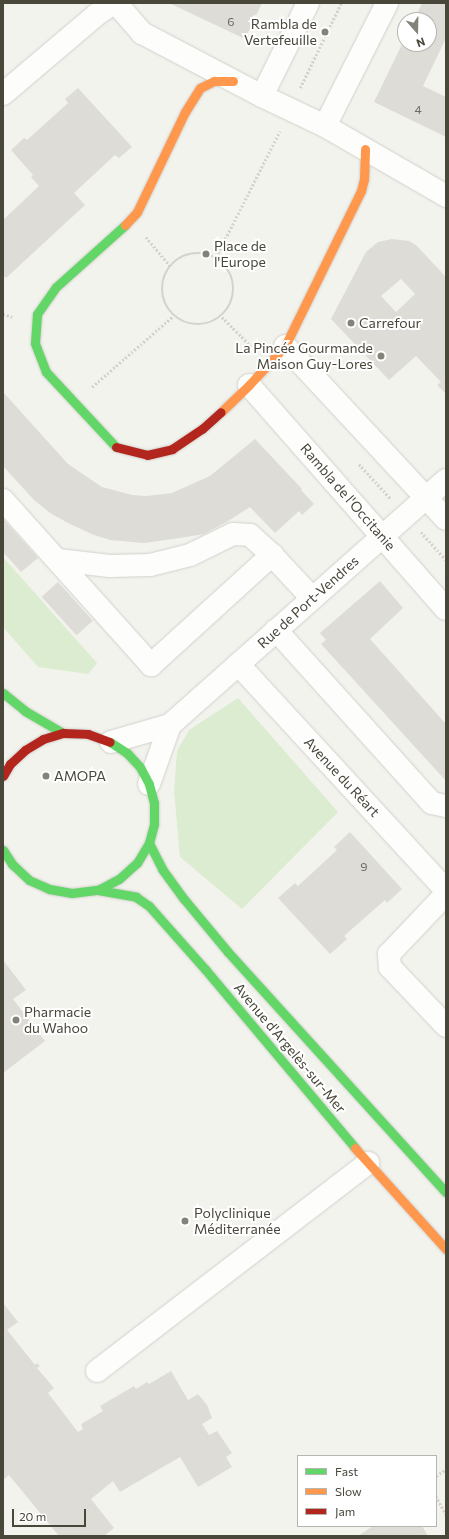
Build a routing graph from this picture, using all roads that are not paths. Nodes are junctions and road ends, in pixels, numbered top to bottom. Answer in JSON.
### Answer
{"nodes":[{"id":1,"x":115,"y":3,"type":"edge"},
{"id":2,"x":308,"y":3,"type":"edge"},
{"id":3,"x":387,"y":3,"type":"edge"},
{"id":4,"x":233,"y":81,"type":"junction"},
{"id":5,"x":3,"y":94,"type":"edge"},
{"id":6,"x":262,"y":96,"type":"junction"},
{"id":7,"x":325,"y":126,"type":"junction"},
{"id":8,"x":365,"y":149,"type":"junction"},
{"id":9,"x":446,"y":196,"type":"edge"},
{"id":10,"x":286,"y":346,"type":"junction"},
{"id":11,"x":249,"y":385,"type":"junction"},
{"id":12,"x":446,"y":480,"type":"edge"},
{"id":13,"x":426,"y":498,"type":"junction"},
{"id":14,"x":3,"y":500,"type":"edge"},
{"id":15,"x":446,"y":520,"type":"edge"},
{"id":16,"x":382,"y":536,"type":"junction"},
{"id":17,"x":272,"y":555,"type":"junction"},
{"id":18,"x":58,"y":560,"type":"junction"},
{"id":19,"x":312,"y":598,"type":"junction"},
{"id":20,"x":446,"y":609,"type":"edge"},
{"id":21,"x":276,"y":630,"type":"junction"},
{"id":22,"x":238,"y":664,"type":"junction"},
{"id":23,"x":3,"y":693,"type":"edge"},
{"id":24,"x":170,"y":725,"type":"junction"},
{"id":25,"x":63,"y":733,"type":"junction"},
{"id":26,"x":111,"y":742,"type":"junction"},
{"id":27,"x":3,"y":776,"type":"edge"},
{"id":28,"x":149,"y":784,"type":"junction"},
{"id":29,"x":446,"y":806,"type":"edge"},
{"id":30,"x":149,"y":842,"type":"junction"},
{"id":31,"x":6,"y":860,"type":"edge"},
{"id":32,"x":98,"y":890,"type":"junction"},
{"id":33,"x":446,"y":890,"type":"edge"},
{"id":34,"x":446,"y":894,"type":"edge"},
{"id":35,"x":446,"y":1026,"type":"edge"},
{"id":36,"x":368,"y":1163,"type":"junction"},
{"id":37,"x":446,"y":1192,"type":"edge"},
{"id":38,"x":446,"y":1249,"type":"edge"},
{"id":39,"x":97,"y":1371,"type":"dead end"}],
"edges":[{"from":1,"to":4,"type":"street"},
{"from":1,"to":5,"type":"street"},
{"from":2,"to":6,"type":"street"},
{"from":3,"to":7,"type":"street"},
{"from":4,"to":6,"type":"street"},
{"from":4,"to":11,"type":"main road"},
{"from":6,"to":7,"type":"street"},
{"from":7,"to":8,"type":"street"},
{"from":8,"to":9,"type":"street"},
{"from":8,"to":10,"type":"main road"},
{"from":10,"to":11,"type":"main road"},
{"from":10,"to":13,"type":"street"},
{"from":11,"to":16,"type":"street","name":"Rambla de l'Occitanie"},
{"from":12,"to":13,"type":"street","name":"Rue de Port-Vendres"},
{"from":13,"to":15,"type":"street"},
{"from":13,"to":16,"type":"street","name":"Rue de Port-Vendres"},
{"from":14,"to":18,"type":"street"},
{"from":16,"to":19,"type":"street","name":"Rue de Port-Vendres"},
{"from":16,"to":20,"type":"street","name":"Rambla de l'Occitanie"},
{"from":17,"to":18,"type":"street"},
{"from":17,"to":18,"type":"street"},
{"from":17,"to":19,"type":"street"},
{"from":19,"to":21,"type":"street","name":"Rue de Port-Vendres"},
{"from":21,"to":22,"type":"street","name":"Rue de Port-Vendres"},
{"from":21,"to":29,"type":"street"},
{"from":22,"to":24,"type":"street","name":"Rue de Port-Vendres"},
{"from":22,"to":33,"type":"street","name":"Avenue du Réart"},
{"from":23,"to":25,"type":"main road"},
{"from":24,"to":26,"type":"street","name":"Rue de Port-Vendres"},
{"from":24,"to":28,"type":"street","name":"Rue de Port-Vendres"},
{"from":25,"to":26,"type":"main road"},
{"from":25,"to":27,"type":"main road"},
{"from":26,"to":28,"type":"main road"},
{"from":28,"to":30,"type":"main road"},
{"from":30,"to":32,"type":"main road"},
{"from":30,"to":37,"type":"main road","name":"Avenue d'Argelès-sur-Mer"},
{"from":31,"to":32,"type":"main road"},
{"from":32,"to":36,"type":"main road","name":"Avenue d'Argelès-sur-Mer"},
{"from":34,"to":35,"type":"street"},
{"from":36,"to":38,"type":"main road","name":"Avenue d'Argelès-sur-Mer"},
{"from":36,"to":39,"type":"street"}]}
